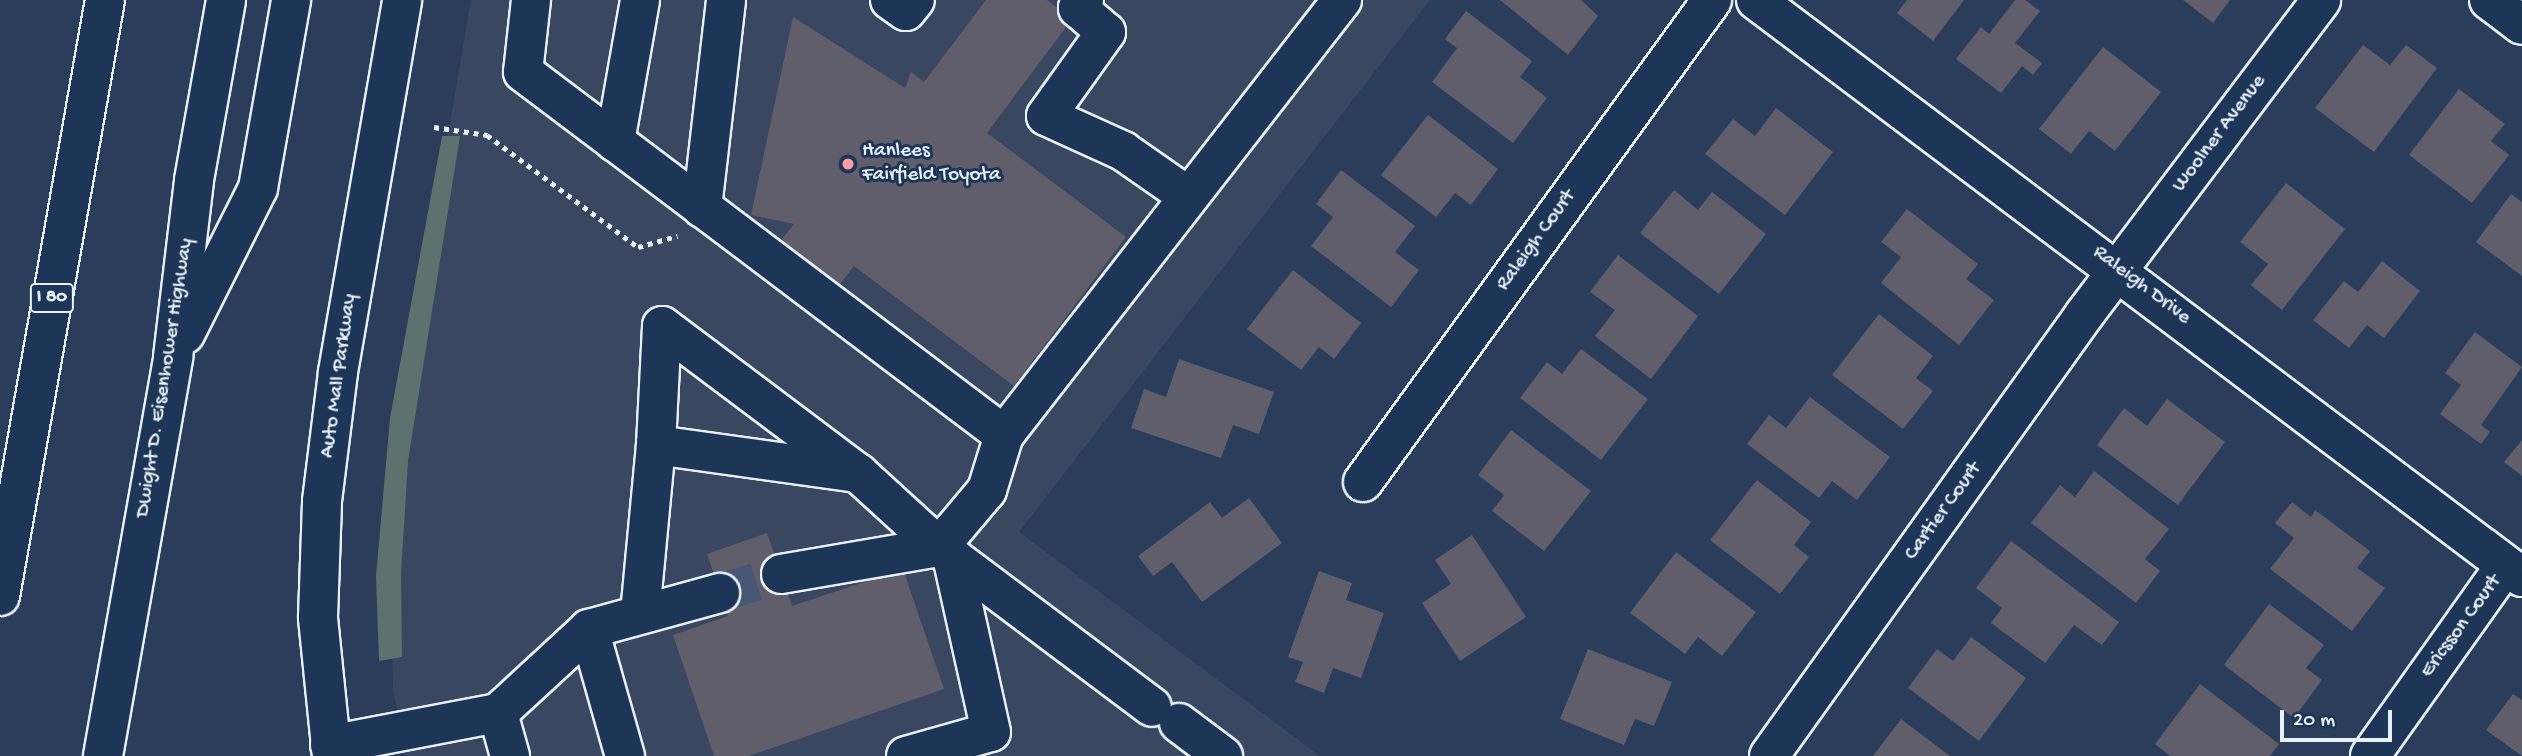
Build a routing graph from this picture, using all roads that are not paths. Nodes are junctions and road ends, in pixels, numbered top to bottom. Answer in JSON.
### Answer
{"nodes":[{"id":1,"x":105,"y":0,"type":"edge"},
{"id":2,"x":226,"y":0,"type":"edge"},
{"id":3,"x":291,"y":0,"type":"edge"},
{"id":4,"x":402,"y":0,"type":"edge"},
{"id":5,"x":531,"y":0,"type":"edge"},
{"id":6,"x":640,"y":0,"type":"edge"},
{"id":7,"x":726,"y":0,"type":"edge"},
{"id":8,"x":890,"y":0,"type":"edge"},
{"id":9,"x":915,"y":0,"type":"edge"},
{"id":10,"x":1084,"y":0,"type":"edge"},
{"id":11,"x":1342,"y":0,"type":"edge"},
{"id":12,"x":1712,"y":0,"type":"edge"},
{"id":13,"x":1756,"y":0,"type":"edge"},
{"id":14,"x":2321,"y":0,"type":"edge"},
{"id":15,"x":2489,"y":0,"type":"edge"},
{"id":16,"x":2522,"y":25,"type":"edge"},
{"id":17,"x":615,"y":142,"type":"junction"},
{"id":18,"x":1189,"y":197,"type":"junction"},
{"id":19,"x":702,"y":208,"type":"junction"},
{"id":20,"x":2119,"y":269,"type":"junction"},
{"id":21,"x":173,"y":357,"type":"junction"},
{"id":22,"x":1004,"y":435,"type":"junction"},
{"id":23,"x":656,"y":445,"type":"junction"},
{"id":24,"x":858,"y":474,"type":"junction"},
{"id":25,"x":1363,"y":482,"type":"dead end"},
{"id":26,"x":945,"y":552,"type":"junction"},
{"id":27,"x":2514,"y":572,"type":"edge"},
{"id":28,"x":781,"y":573,"type":"tunnel mouth"},
{"id":29,"x":720,"y":593,"type":"tunnel mouth"},
{"id":30,"x":0,"y":596,"type":"edge"},
{"id":31,"x":640,"y":614,"type":"junction"},
{"id":32,"x":589,"y":629,"type":"junction"},
{"id":33,"x":498,"y":713,"type":"junction"},
{"id":34,"x":331,"y":750,"type":"edge"},
{"id":35,"x":103,"y":756,"type":"edge"},
{"id":36,"x":510,"y":756,"type":"edge"},
{"id":37,"x":625,"y":756,"type":"edge"},
{"id":38,"x":906,"y":756,"type":"edge"},
{"id":39,"x":1223,"y":756,"type":"edge"},
{"id":40,"x":1769,"y":756,"type":"edge"},
{"id":41,"x":2370,"y":756,"type":"edge"}],
"edges":[{"from":1,"to":30,"type":"main road","number":"I 80"},
{"from":2,"to":21,"type":"main road","name":"Dwight D. Eisenhower Highway"},
{"from":3,"to":21,"type":"main road"},
{"from":4,"to":34,"type":"main road","name":"Auto Mall Parkway"},
{"from":5,"to":17,"type":"main road"},
{"from":6,"to":17,"type":"main road"},
{"from":7,"to":19,"type":"main road"},
{"from":8,"to":9,"type":"main road"},
{"from":10,"to":18,"type":"main road"},
{"from":11,"to":18,"type":"main road"},
{"from":12,"to":25,"type":"main road","name":"Raleigh Court"},
{"from":13,"to":20,"type":"main road","name":"Raleigh Drive"},
{"from":14,"to":20,"type":"main road","name":"Woolner Avenue"},
{"from":15,"to":16,"type":"main road"},
{"from":17,"to":19,"type":"main road"},
{"from":18,"to":22,"type":"main road"},
{"from":19,"to":22,"type":"main road"},
{"from":20,"to":27,"type":"main road","name":"Raleigh Drive"},
{"from":20,"to":40,"type":"main road","name":"Cartier Court"},
{"from":21,"to":35,"type":"main road","name":"Dwight D. Eisenhower Highway"},
{"from":22,"to":26,"type":"main road"},
{"from":23,"to":24,"type":"main road"},
{"from":23,"to":24,"type":"main road"},
{"from":23,"to":31,"type":"main road"},
{"from":24,"to":26,"type":"main road"},
{"from":26,"to":28,"type":"main road"},
{"from":26,"to":38,"type":"main road"},
{"from":26,"to":39,"type":"main road"},
{"from":27,"to":41,"type":"main road","name":"Ericsson Court"},
{"from":29,"to":31,"type":"main road"},
{"from":31,"to":32,"type":"main road"},
{"from":32,"to":33,"type":"main road"},
{"from":32,"to":37,"type":"main road"},
{"from":33,"to":34,"type":"main road"},
{"from":33,"to":36,"type":"main road"}]}
